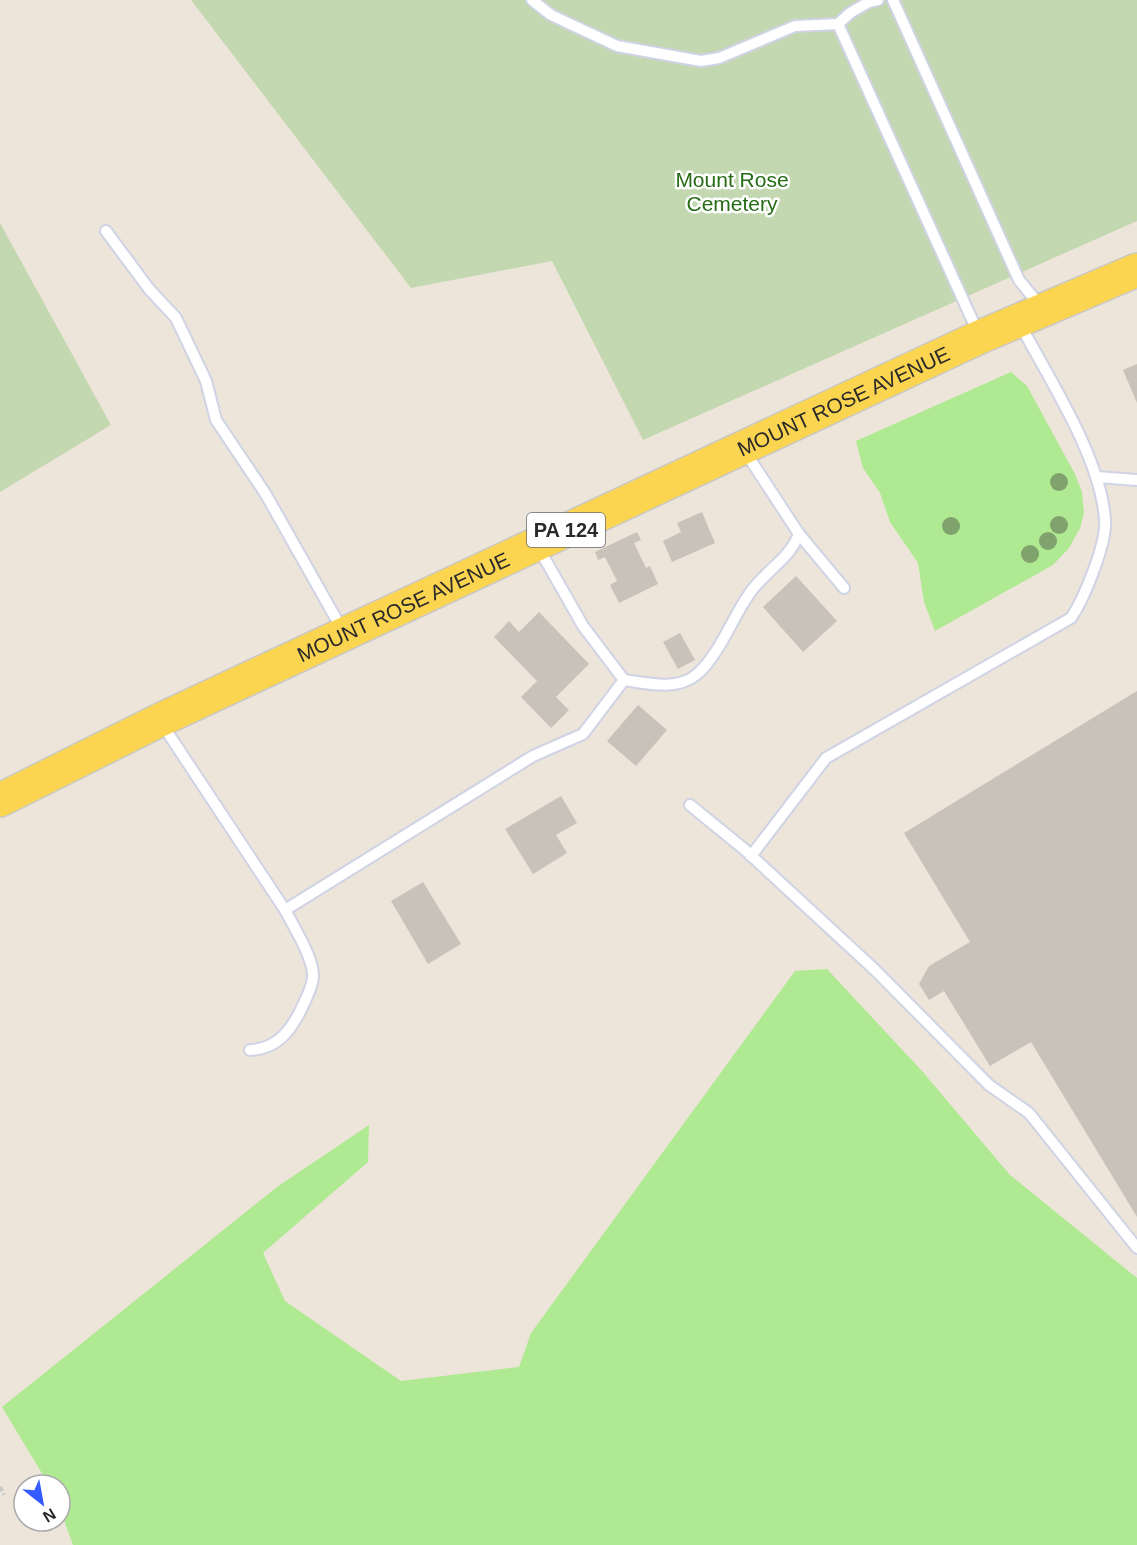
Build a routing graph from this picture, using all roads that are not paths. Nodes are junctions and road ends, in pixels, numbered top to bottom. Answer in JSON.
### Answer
{"nodes":[{"id":1,"x":532,"y":0,"type":"edge"},
{"id":2,"x":878,"y":0,"type":"edge"},
{"id":3,"x":895,"y":0,"type":"edge"},
{"id":4,"x":838,"y":24,"type":"junction"},
{"id":5,"x":106,"y":231,"type":"dead end"},
{"id":6,"x":1137,"y":270,"type":"edge"},
{"id":7,"x":1052,"y":306,"type":"junction"},
{"id":8,"x":1018,"y":321,"type":"junction"},
{"id":9,"x":980,"y":337,"type":"junction"},
{"id":10,"x":743,"y":448,"type":"junction"},
{"id":11,"x":1097,"y":477,"type":"junction"},
{"id":12,"x":1137,"y":480,"type":"edge"},
{"id":13,"x":799,"y":534,"type":"junction"},
{"id":14,"x":537,"y":544,"type":"junction"},
{"id":15,"x":844,"y":588,"type":"dead end"},
{"id":16,"x":344,"y":634,"type":"junction"},
{"id":17,"x":624,"y":680,"type":"junction"},
{"id":18,"x":160,"y":720,"type":"junction"},
{"id":19,"x":0,"y":800,"type":"edge"},
{"id":20,"x":690,"y":805,"type":"dead end"},
{"id":21,"x":751,"y":856,"type":"junction"},
{"id":22,"x":285,"y":910,"type":"junction"},
{"id":23,"x":250,"y":1050,"type":"dead end"},
{"id":24,"x":1137,"y":1248,"type":"edge"}],
"edges":[{"from":1,"to":4,"type":"lane"},
{"from":2,"to":4,"type":"lane"},
{"from":3,"to":7,"type":"lane"},
{"from":4,"to":9,"type":"lane"},
{"from":5,"to":16,"type":"lane"},
{"from":6,"to":7,"type":"main road","name":"MOUNT ROSE AVENUE","number":"PA 124"},
{"from":7,"to":8,"type":"main road","name":"MOUNT ROSE AVENUE","number":"PA 124"},
{"from":8,"to":9,"type":"main road","name":"MOUNT ROSE AVENUE","number":"PA 124"},
{"from":8,"to":11,"type":"lane"},
{"from":9,"to":10,"type":"main road","name":"MOUNT ROSE AVENUE","number":"PA 124"},
{"from":10,"to":13,"type":"lane"},
{"from":10,"to":14,"type":"main road","name":"MOUNT ROSE AVENUE","number":"PA 124"},
{"from":11,"to":12,"type":"lane"},
{"from":11,"to":21,"type":"lane"},
{"from":13,"to":15,"type":"lane"},
{"from":13,"to":17,"type":"lane"},
{"from":14,"to":16,"type":"main road","name":"MOUNT ROSE AVENUE","number":"PA 124"},
{"from":14,"to":17,"type":"lane"},
{"from":16,"to":18,"type":"main road","name":"MOUNT ROSE AVENUE","number":"PA 124"},
{"from":17,"to":22,"type":"lane"},
{"from":18,"to":19,"type":"main road","name":"MOUNT ROSE AVENUE","number":"PA 124"},
{"from":18,"to":22,"type":"lane"},
{"from":20,"to":21,"type":"lane"},
{"from":21,"to":24,"type":"lane"},
{"from":22,"to":23,"type":"lane"}]}
